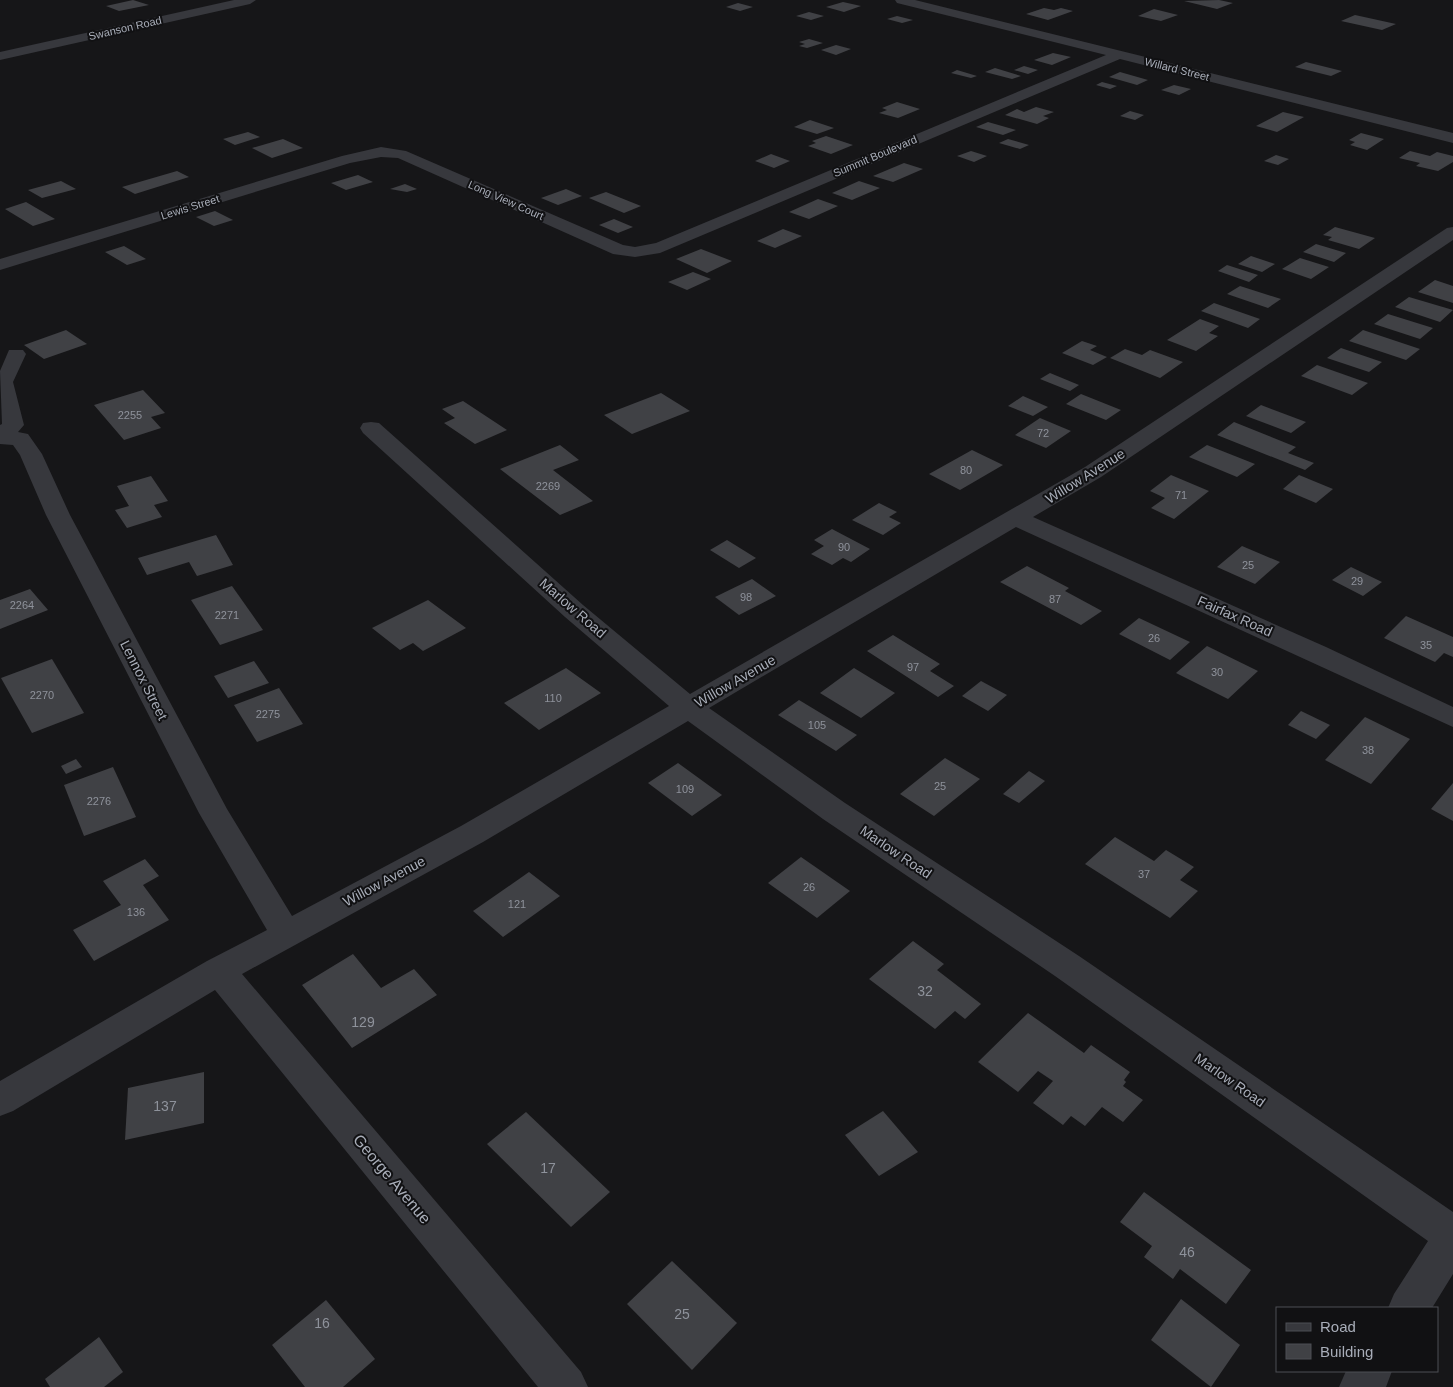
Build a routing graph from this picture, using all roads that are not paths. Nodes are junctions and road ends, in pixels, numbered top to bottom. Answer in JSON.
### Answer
{"nodes":[{"id":1,"x":250,"y":0,"type":"edge"},
{"id":2,"x":901,"y":0,"type":"edge"},
{"id":3,"x":1118,"y":55,"type":"junction"},
{"id":4,"x":0,"y":56,"type":"edge"},
{"id":5,"x":1453,"y":138,"type":"edge"},
{"id":6,"x":381,"y":152,"type":"joint"},
{"id":7,"x":1453,"y":232,"type":"edge"},
{"id":8,"x":630,"y":252,"type":"joint"},
{"id":9,"x":0,"y":265,"type":"edge"},
{"id":10,"x":16,"y":354,"type":"dead end"},
{"id":11,"x":371,"y":428,"type":"dead end"},
{"id":12,"x":0,"y":437,"type":"edge"},
{"id":13,"x":1016,"y":518,"type":"junction"},
{"id":14,"x":689,"y":708,"type":"junction"},
{"id":15,"x":1453,"y":718,"type":"edge"},
{"id":16,"x":286,"y":934,"type":"junction"},
{"id":17,"x":218,"y":971,"type":"junction"},
{"id":18,"x":0,"y":1100,"type":"edge"},
{"id":19,"x":1453,"y":1236,"type":"edge"},
{"id":20,"x":1410,"y":1307,"type":"edge"},
{"id":21,"x":1370,"y":1372,"type":"edge"},
{"id":22,"x":566,"y":1387,"type":"edge"},
{"id":23,"x":1361,"y":1387,"type":"edge"}],
"edges":[{"from":1,"to":4,"type":"street","name":"Swanson Road"},
{"from":2,"to":3,"type":"street","name":"Willard Street"},
{"from":3,"to":5,"type":"street","name":"Willard Street"},
{"from":3,"to":8,"type":"street","name":"Summit Boulevard"},
{"from":6,"to":8,"type":"street","name":"Long View Court"},
{"from":6,"to":9,"type":"street","name":"Lewis Street"},
{"from":7,"to":13,"type":"street","name":"Willow Avenue"},
{"from":10,"to":12,"type":"street"},
{"from":11,"to":14,"type":"street","name":"Marlow Road"},
{"from":12,"to":16,"type":"street","name":"Lennox Street"},
{"from":13,"to":14,"type":"street","name":"Willow Avenue"},
{"from":13,"to":15,"type":"street","name":"Fairfax Road"},
{"from":14,"to":16,"type":"street","name":"Willow Avenue"},
{"from":14,"to":19,"type":"street","name":"Marlow Road"},
{"from":16,"to":17,"type":"street","name":"Willow Avenue"},
{"from":17,"to":18,"type":"street","name":"Willow Avenue"},
{"from":17,"to":22,"type":"street","name":"George Avenue"},
{"from":19,"to":20,"type":"street"},
{"from":21,"to":23,"type":"street"}]}
